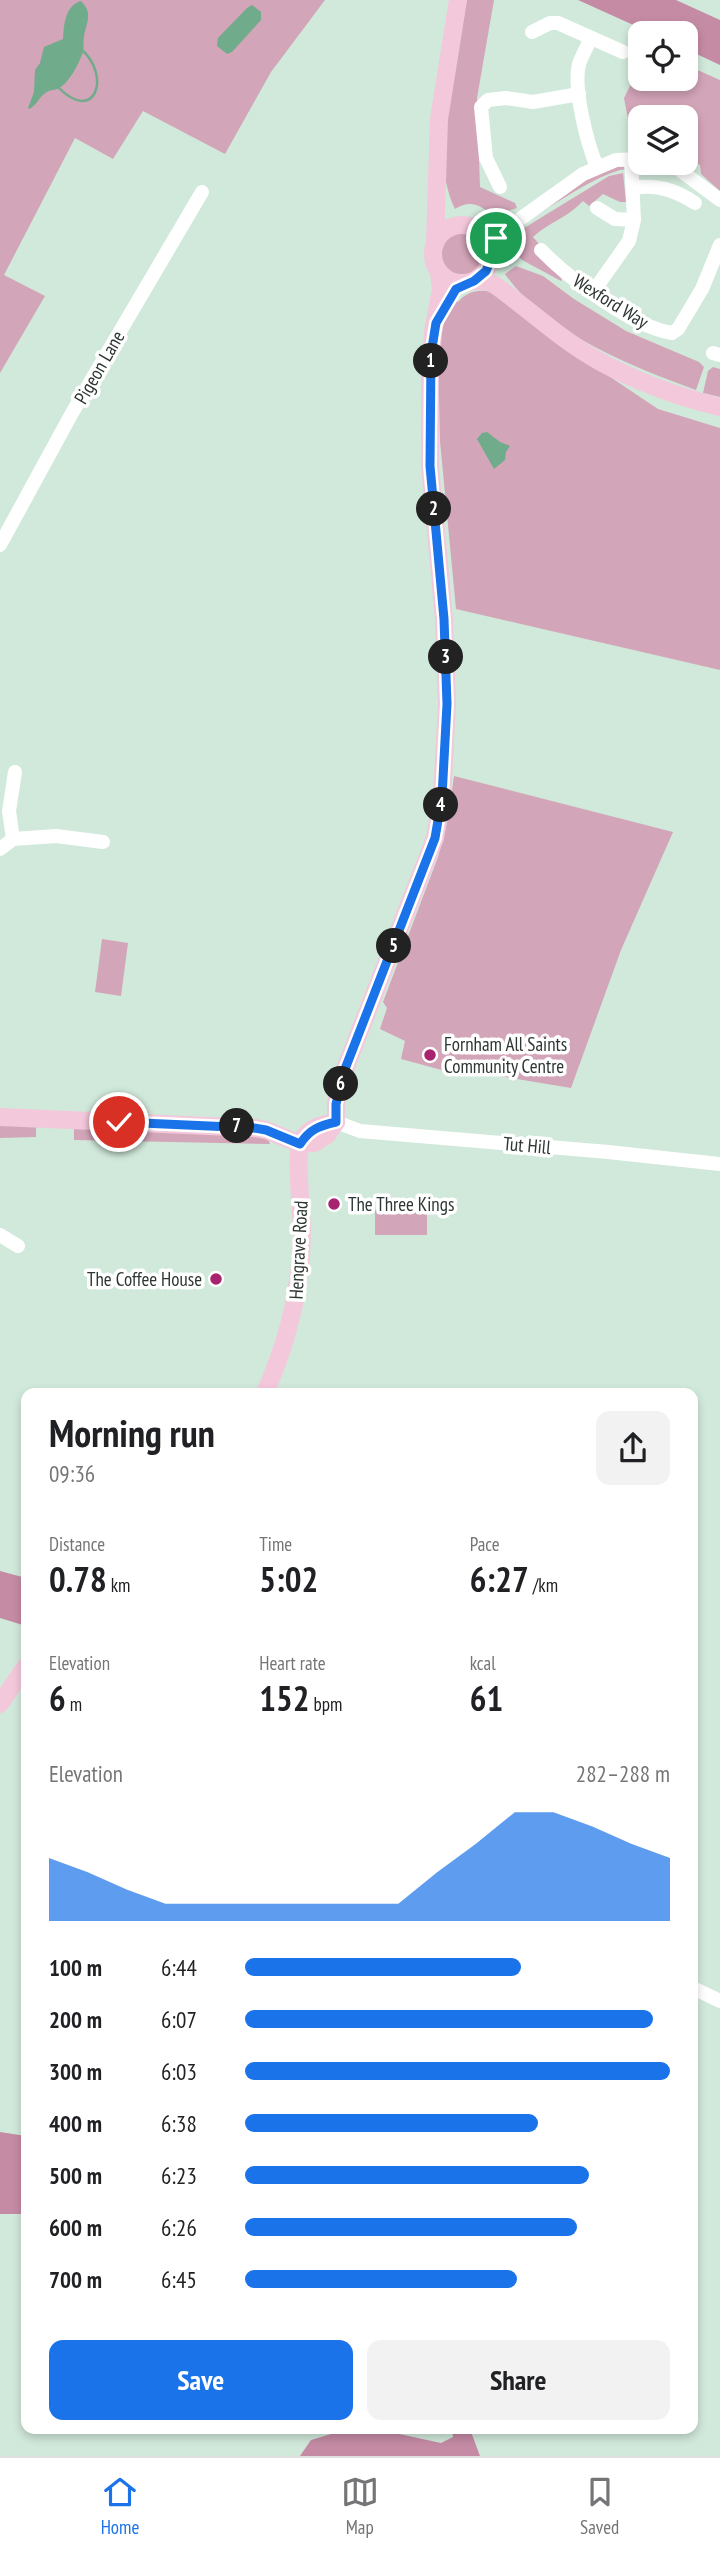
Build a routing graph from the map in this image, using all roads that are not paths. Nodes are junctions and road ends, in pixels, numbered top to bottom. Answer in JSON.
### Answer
{"nodes":[{"id":1,"x":458,"y":0,"type":"edge"},
{"id":2,"x":532,"y":32,"type":"dead end"},
{"id":3,"x":591,"y":38,"type":"junction"},
{"id":4,"x":623,"y":52,"type":"dead end"},
{"id":5,"x":579,"y":94,"type":"junction"},
{"id":6,"x":628,"y":159,"type":"edge"},
{"id":7,"x":597,"y":167,"type":"junction"},
{"id":8,"x":634,"y":175,"type":"edge"},
{"id":9,"x":688,"y":175,"type":"edge"},
{"id":10,"x":437,"y":183,"type":"junction"},
{"id":11,"x":500,"y":187,"type":"dead end"},
{"id":12,"x":633,"y":188,"type":"junction"},
{"id":13,"x":202,"y":192,"type":"dead end"},
{"id":14,"x":720,"y":201,"type":"edge"},
{"id":15,"x":695,"y":204,"type":"dead end"},
{"id":16,"x":597,"y":208,"type":"dead end"},
{"id":17,"x":519,"y":219,"type":"junction"},
{"id":18,"x":634,"y":220,"type":"junction"},
{"id":19,"x":467,"y":226,"type":"junction"},
{"id":20,"x":435,"y":244,"type":"junction"},
{"id":21,"x":720,"y":245,"type":"edge"},
{"id":22,"x":541,"y":250,"type":"dead end"},
{"id":23,"x":491,"y":253,"type":"junction"},
{"id":24,"x":439,"y":272,"type":"junction"},
{"id":25,"x":469,"y":282,"type":"junction"},
{"id":26,"x":593,"y":292,"type":"junction"},
{"id":27,"x":512,"y":296,"type":"junction"},
{"id":28,"x":436,"y":323,"type":"junction"},
{"id":29,"x":720,"y":407,"type":"edge"},
{"id":30,"x":0,"y":545,"type":"edge"},
{"id":31,"x":15,"y":772,"type":"dead end"},
{"id":32,"x":13,"y":839,"type":"junction"},
{"id":33,"x":103,"y":842,"type":"dead end"},
{"id":34,"x":0,"y":849,"type":"edge"},
{"id":35,"x":0,"y":1117,"type":"edge"},
{"id":36,"x":336,"y":1122,"type":"junction"},
{"id":37,"x":300,"y":1144,"type":"junction"},
{"id":38,"x":720,"y":1164,"type":"edge"},
{"id":39,"x":0,"y":1235,"type":"edge"},
{"id":40,"x":18,"y":1246,"type":"dead end"},
{"id":41,"x":267,"y":1388,"type":"edge"},
{"id":42,"x":21,"y":1673,"type":"edge"},
{"id":43,"x":0,"y":1704,"type":"edge"},
{"id":44,"x":698,"y":1990,"type":"edge"},
{"id":45,"x":720,"y":2001,"type":"edge"}],
"edges":[{"from":1,"to":10,"type":"main road"},
{"from":2,"to":3,"type":"street"},
{"from":3,"to":4,"type":"street"},
{"from":3,"to":5,"type":"street"},
{"from":5,"to":7,"type":"street"},
{"from":5,"to":11,"type":"street"},
{"from":6,"to":7,"type":"street"},
{"from":7,"to":17,"type":"street"},
{"from":8,"to":12,"type":"street"},
{"from":9,"to":14,"type":"street"},
{"from":10,"to":19,"type":"main road"},
{"from":10,"to":20,"type":"main road"},
{"from":12,"to":15,"type":"street"},
{"from":12,"to":18,"type":"street"},
{"from":13,"to":30,"type":"street","name":"Pigeon Lane"},
{"from":16,"to":18,"type":"street"},
{"from":17,"to":19,"type":"street"},
{"from":17,"to":23,"type":"street"},
{"from":18,"to":26,"type":"street"},
{"from":19,"to":20,"type":"main road"},
{"from":19,"to":23,"type":"main road"},
{"from":20,"to":24,"type":"main road"},
{"from":21,"to":26,"type":"street","name":"Wexford Way"},
{"from":22,"to":26,"type":"street","name":"Wexford Way"},
{"from":23,"to":25,"type":"main road"},
{"from":23,"to":27,"type":"main road"},
{"from":24,"to":25,"type":"main road"},
{"from":24,"to":28,"type":"main road"},
{"from":25,"to":27,"type":"main road"},
{"from":25,"to":28,"type":"main road"},
{"from":27,"to":29,"type":"main road"},
{"from":28,"to":36,"type":"main road"},
{"from":31,"to":32,"type":"street"},
{"from":32,"to":33,"type":"street"},
{"from":32,"to":34,"type":"street"},
{"from":35,"to":37,"type":"main road"},
{"from":36,"to":37,"type":"main road"},
{"from":36,"to":38,"type":"street","name":"Tut Hill"},
{"from":37,"to":41,"type":"main road","name":"Hengrave Road"},
{"from":39,"to":40,"type":"street"},
{"from":42,"to":43,"type":"main road"},
{"from":44,"to":45,"type":"street"}]}
